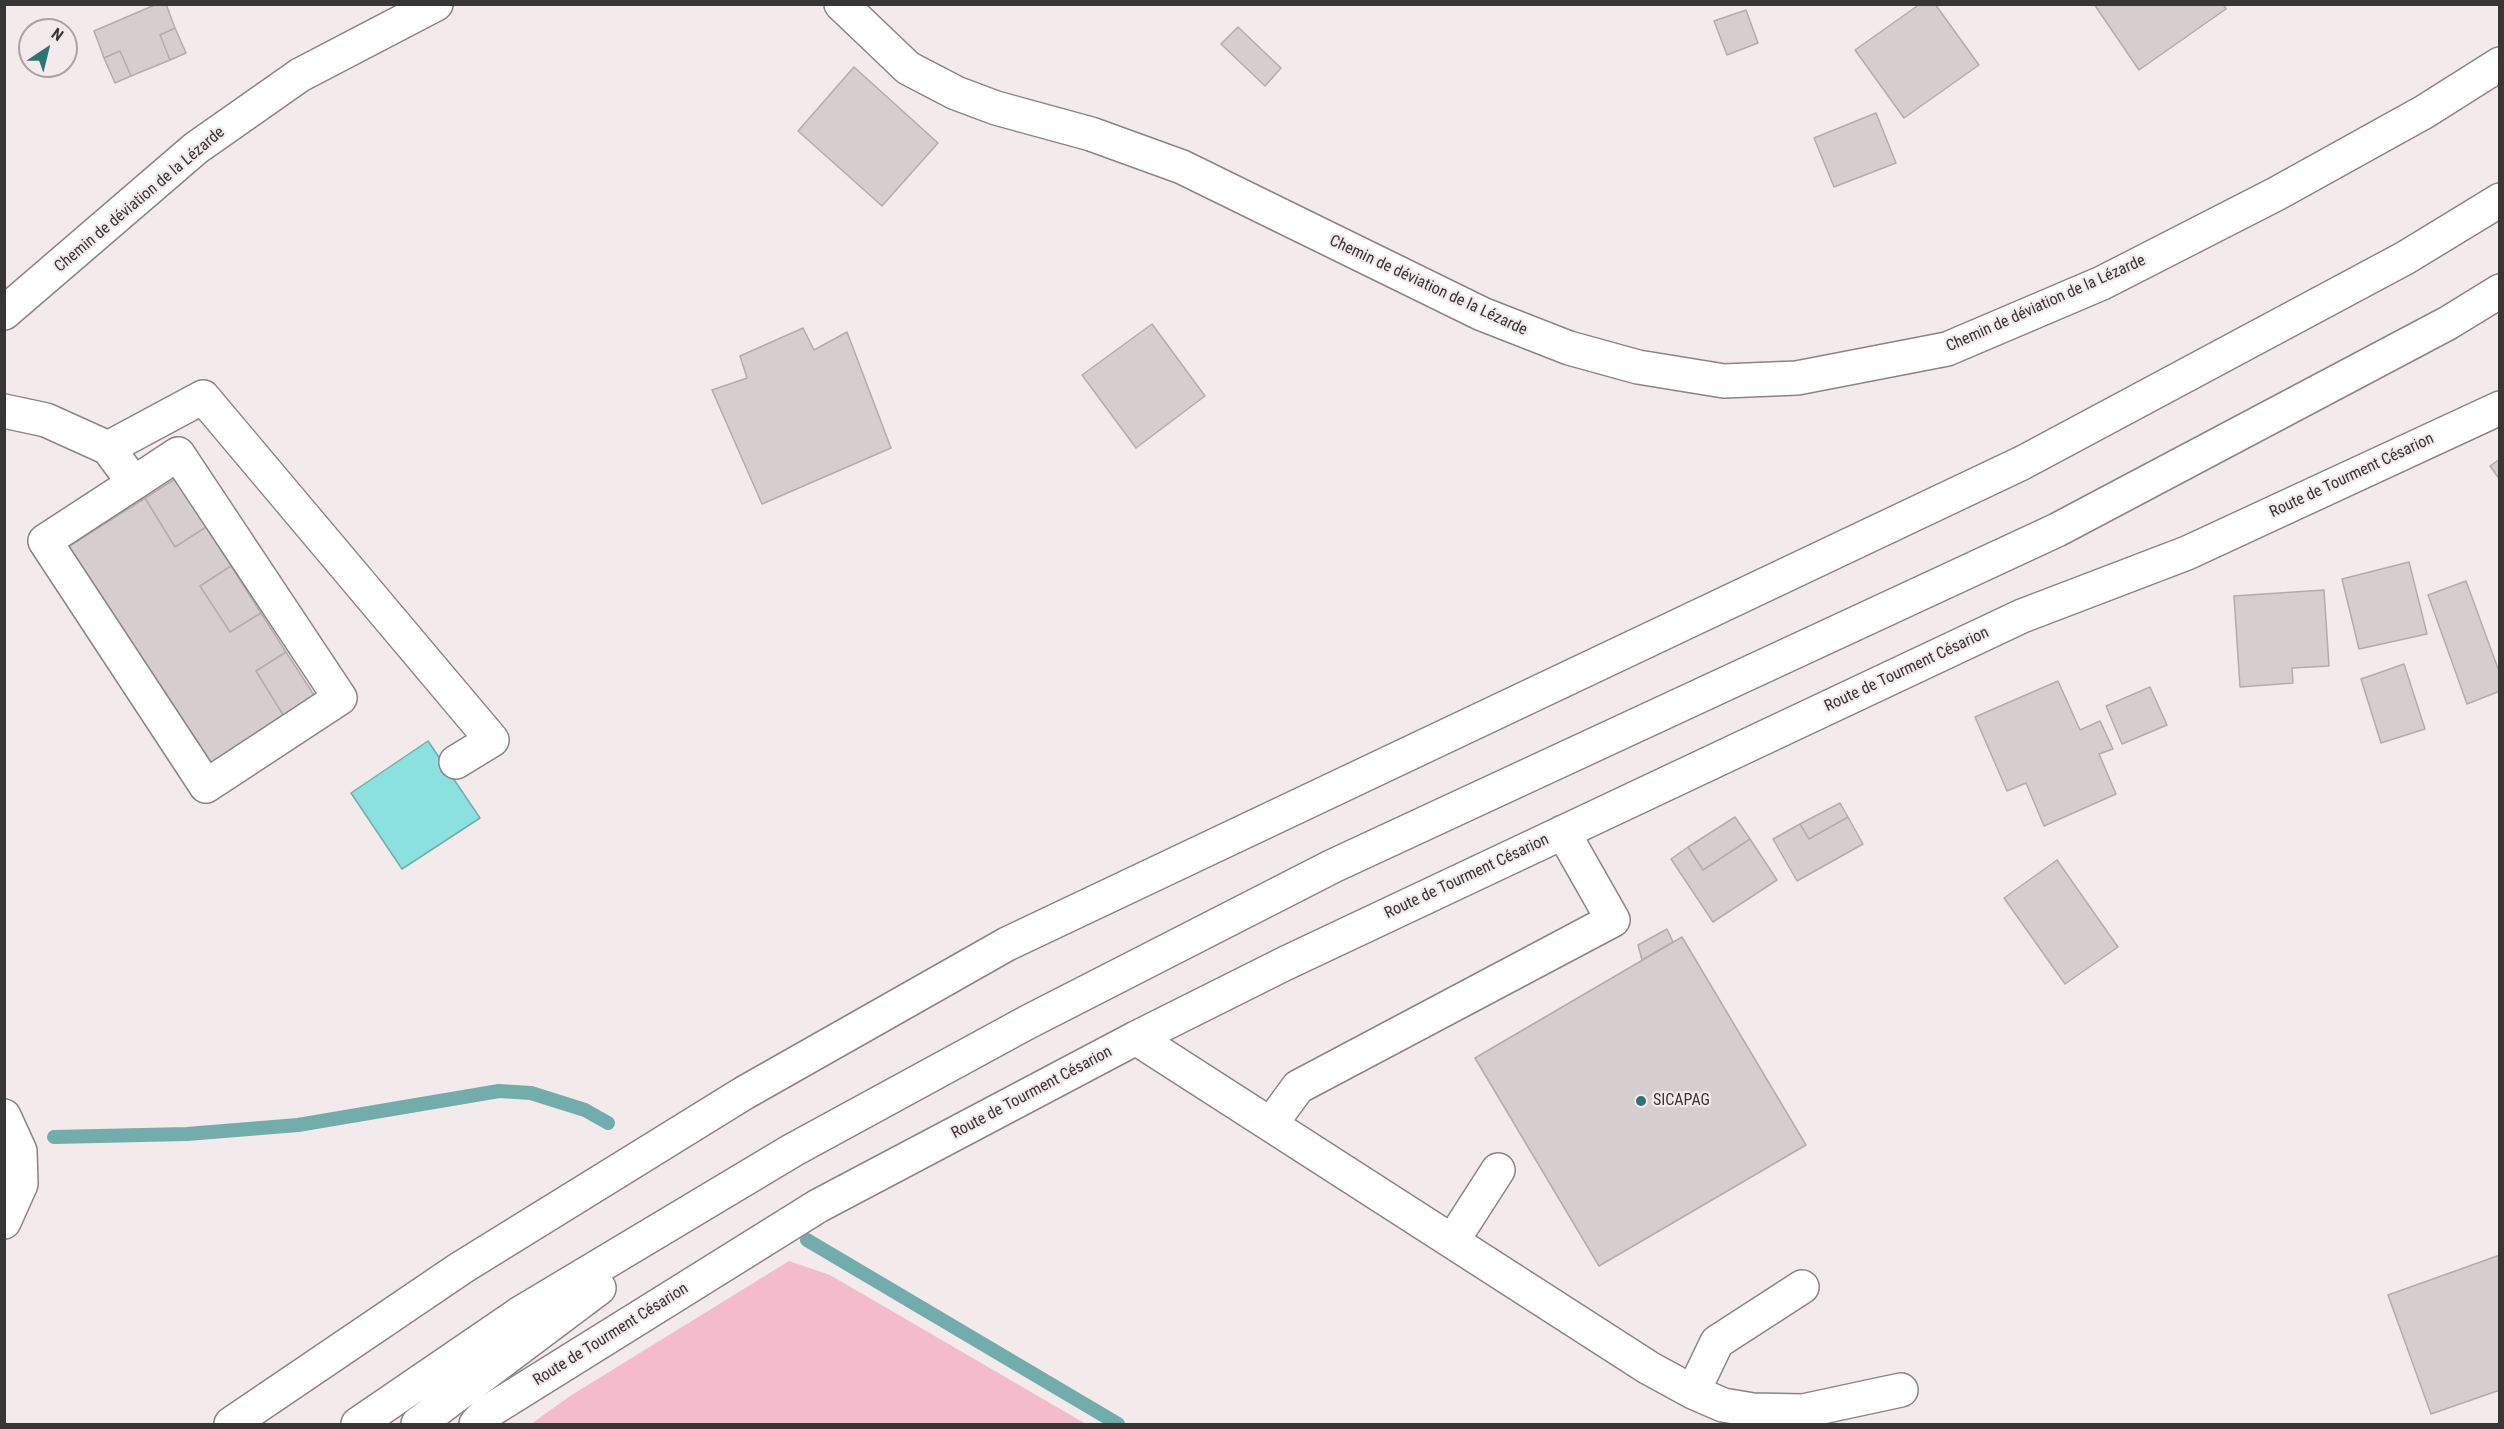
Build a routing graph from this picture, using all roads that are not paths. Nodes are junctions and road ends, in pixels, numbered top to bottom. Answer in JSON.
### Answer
{"nodes":[{"id":1,"x":436,"y":4,"type":"edge"},
{"id":2,"x":840,"y":4,"type":"edge"},
{"id":3,"x":2499,"y":64,"type":"edge"},
{"id":4,"x":2499,"y":200,"type":"edge"},
{"id":5,"x":2499,"y":291,"type":"edge"},
{"id":6,"x":4,"y":313,"type":"edge"},
{"id":7,"x":2499,"y":408,"type":"edge"},
{"id":8,"x":4,"y":411,"type":"edge"},
{"id":9,"x":108,"y":448,"type":"junction"},
{"id":10,"x":134,"y":483,"type":"junction"},
{"id":11,"x":456,"y":762,"type":"dead end"},
{"id":12,"x":1563,"y":832,"type":"junction"},
{"id":13,"x":1136,"y":1038,"type":"junction"},
{"id":14,"x":4,"y":1116,"type":"edge"},
{"id":15,"x":1270,"y":1124,"type":"junction"},
{"id":16,"x":1498,"y":1170,"type":"dead end"},
{"id":17,"x":738,"y":1183,"type":"junction"},
{"id":18,"x":4,"y":1222,"type":"edge"},
{"id":19,"x":1453,"y":1240,"type":"junction"},
{"id":20,"x":1802,"y":1287,"type":"dead end"},
{"id":21,"x":1901,"y":1390,"type":"dead end"},
{"id":22,"x":1693,"y":1392,"type":"junction"},
{"id":23,"x":231,"y":1425,"type":"edge"},
{"id":24,"x":358,"y":1425,"type":"edge"},
{"id":25,"x":418,"y":1425,"type":"edge"},
{"id":26,"x":476,"y":1425,"type":"edge"}],
"edges":[{"from":1,"to":6,"type":"main road","name":"Chemin de déviation de la Lézarde"},
{"from":2,"to":3,"type":"main road","name":"Chemin de déviation de la Lézarde"},
{"from":4,"to":23,"type":"main road"},
{"from":5,"to":17,"type":"main road"},
{"from":7,"to":12,"type":"main road","name":"Route de Tourment Césarion"},
{"from":8,"to":9,"type":"main road"},
{"from":9,"to":10,"type":"main road"},
{"from":9,"to":11,"type":"main road"},
{"from":10,"to":10,"type":"main road"},
{"from":12,"to":13,"type":"main road","name":"Route de Tourment Césarion"},
{"from":12,"to":15,"type":"main road"},
{"from":13,"to":15,"type":"main road"},
{"from":13,"to":26,"type":"main road","name":"Route de Tourment Césarion"},
{"from":14,"to":18,"type":"main road"},
{"from":15,"to":19,"type":"main road"},
{"from":16,"to":19,"type":"main road"},
{"from":17,"to":24,"type":"main road"},
{"from":17,"to":25,"type":"main road"},
{"from":19,"to":22,"type":"main road"},
{"from":20,"to":22,"type":"main road"},
{"from":21,"to":22,"type":"main road"}]}
